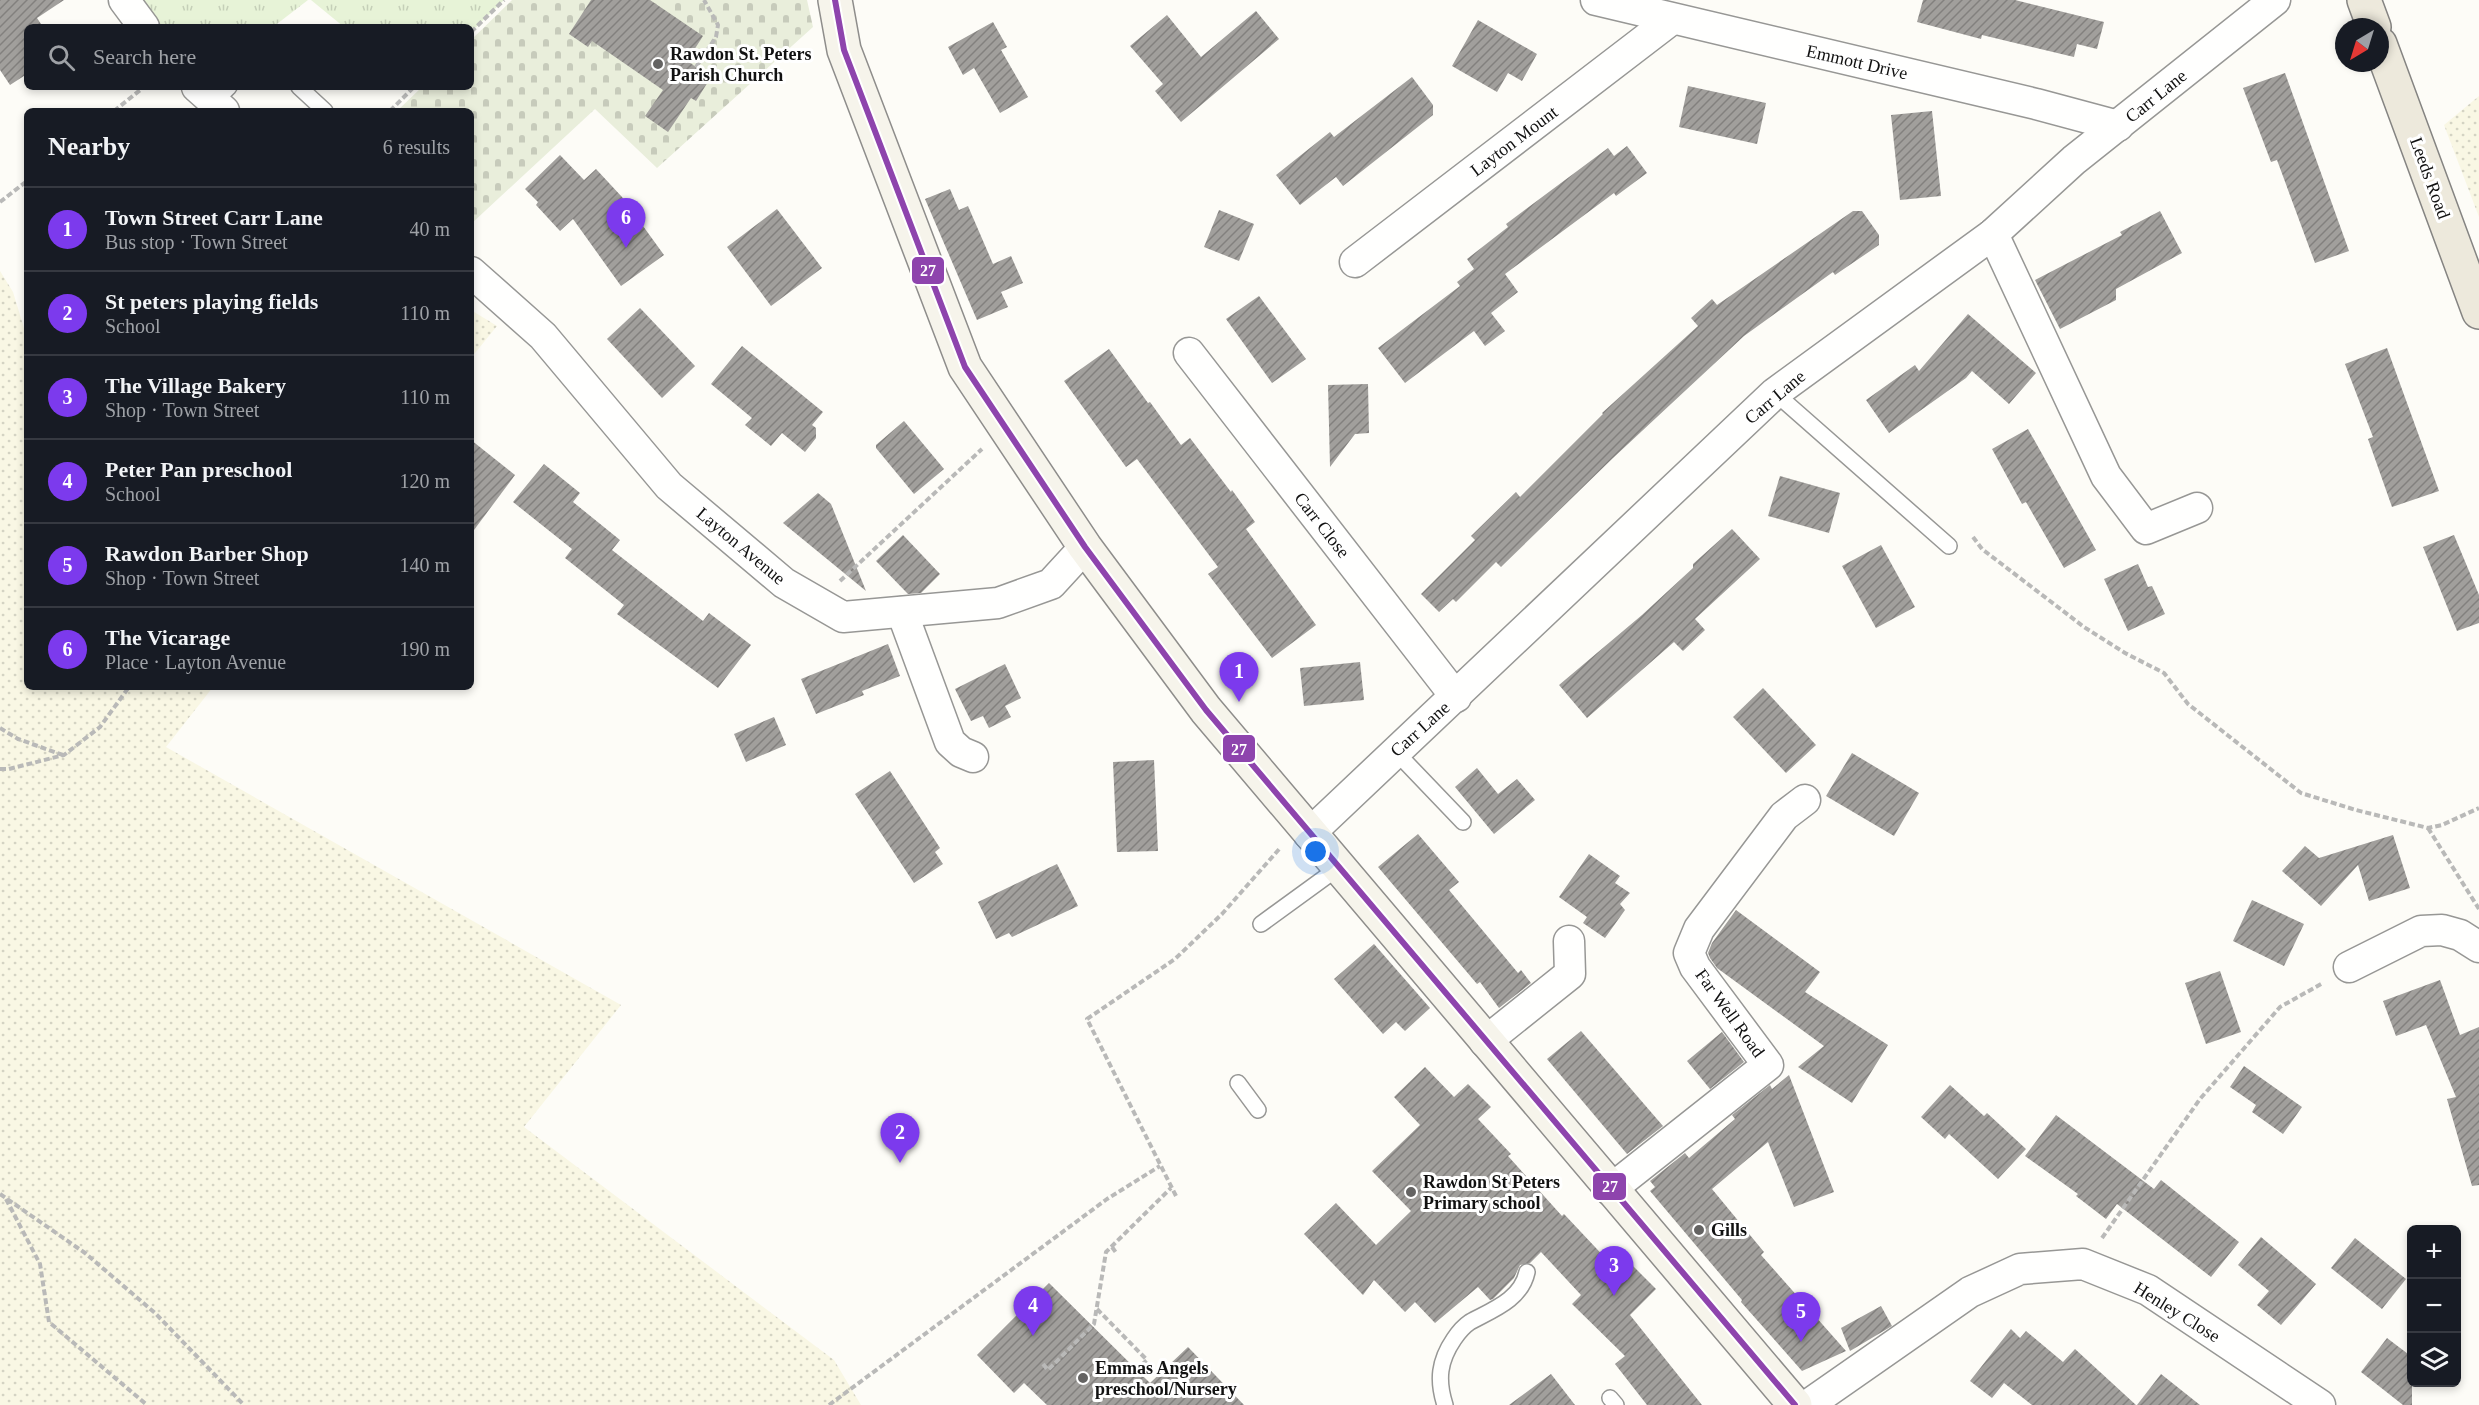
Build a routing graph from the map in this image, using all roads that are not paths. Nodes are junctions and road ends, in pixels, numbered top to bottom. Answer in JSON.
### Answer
{"nodes":[{"id":1,"x":124,"y":0,"type":"edge"},
{"id":2,"x":835,"y":0,"type":"edge"},
{"id":3,"x":1596,"y":0,"type":"edge"},
{"id":4,"x":2275,"y":0,"type":"edge"},
{"id":5,"x":2364,"y":0,"type":"edge"},
{"id":6,"x":2371,"y":18,"type":"edge"},
{"id":7,"x":1672,"y":19,"type":"junction"},
{"id":8,"x":142,"y":24,"type":"edge"},
{"id":9,"x":2389,"y":68,"type":"edge"},
{"id":10,"x":301,"y":90,"type":"edge"},
{"id":11,"x":322,"y":108,"type":"edge"},
{"id":12,"x":2118,"y":126,"type":"junction"},
{"id":13,"x":1994,"y":234,"type":"junction"},
{"id":14,"x":1356,"y":262,"type":"dead end"},
{"id":15,"x":474,"y":275,"type":"edge"},
{"id":16,"x":2479,"y":312,"type":"edge"},
{"id":17,"x":1189,"y":353,"type":"dead end"},
{"id":18,"x":1775,"y":393,"type":"junction"},
{"id":19,"x":2197,"y":508,"type":"dead end"},
{"id":20,"x":1948,"y":546,"type":"dead end"},
{"id":21,"x":1085,"y":547,"type":"junction"},
{"id":22,"x":902,"y":612,"type":"junction"},
{"id":23,"x":1456,"y":697,"type":"junction"},
{"id":24,"x":1395,"y":751,"type":"junction"},
{"id":25,"x":973,"y":757,"type":"dead end"},
{"id":26,"x":1805,"y":800,"type":"dead end"},
{"id":27,"x":1463,"y":822,"type":"dead end"},
{"id":28,"x":1305,"y":829,"type":"junction"},
{"id":29,"x":1338,"y":868,"type":"junction"},
{"id":30,"x":1261,"y":924,"type":"dead end"},
{"id":31,"x":1569,"y":941,"type":"dead end"},
{"id":32,"x":2479,"y":947,"type":"edge"},
{"id":33,"x":2349,"y":968,"type":"road end"},
{"id":34,"x":1485,"y":1042,"type":"junction"},
{"id":35,"x":1238,"y":1083,"type":"dead end"},
{"id":36,"x":1258,"y":1110,"type":"dead end"},
{"id":37,"x":1610,"y":1190,"type":"junction"},
{"id":38,"x":1527,"y":1272,"type":"dead end"},
{"id":39,"x":1445,"y":1405,"type":"edge"},
{"id":40,"x":1795,"y":1405,"type":"edge"},
{"id":41,"x":1808,"y":1405,"type":"edge"},
{"id":42,"x":2320,"y":1405,"type":"edge"}],
"edges":[{"from":1,"to":8,"type":"street"},
{"from":2,"to":21,"type":"street"},
{"from":3,"to":7,"type":"street","name":"Emmott Drive"},
{"from":4,"to":12,"type":"street","name":"Carr Lane"},
{"from":5,"to":6,"type":"main road"},
{"from":7,"to":12,"type":"street","name":"Emmott Drive"},
{"from":7,"to":14,"type":"street","name":"Layton Mount"},
{"from":9,"to":16,"type":"main road","name":"Leeds Road"},
{"from":10,"to":11,"type":"lane"},
{"from":12,"to":13,"type":"street","name":"Carr Lane"},
{"from":13,"to":18,"type":"street","name":"Carr Lane"},
{"from":13,"to":19,"type":"street"},
{"from":15,"to":22,"type":"street","name":"Layton Avenue"},
{"from":17,"to":23,"type":"street","name":"Carr Close"},
{"from":18,"to":20,"type":"lane"},
{"from":18,"to":23,"type":"street","name":"Carr Lane"},
{"from":21,"to":22,"type":"street","name":"Layton Avenue"},
{"from":21,"to":28,"type":"street"},
{"from":22,"to":25,"type":"street"},
{"from":23,"to":24,"type":"street","name":"Carr Lane"},
{"from":24,"to":27,"type":"lane"},
{"from":24,"to":28,"type":"street","name":"Carr Lane"},
{"from":26,"to":37,"type":"street","name":"Far Well Road"},
{"from":28,"to":29,"type":"street"},
{"from":29,"to":30,"type":"lane"},
{"from":29,"to":34,"type":"street"},
{"from":31,"to":34,"type":"street"},
{"from":32,"to":33,"type":"street"},
{"from":34,"to":37,"type":"street"},
{"from":35,"to":36,"type":"lane"},
{"from":37,"to":40,"type":"street"},
{"from":38,"to":39,"type":"lane"},
{"from":41,"to":42,"type":"street","name":"Henley Close"}]}
